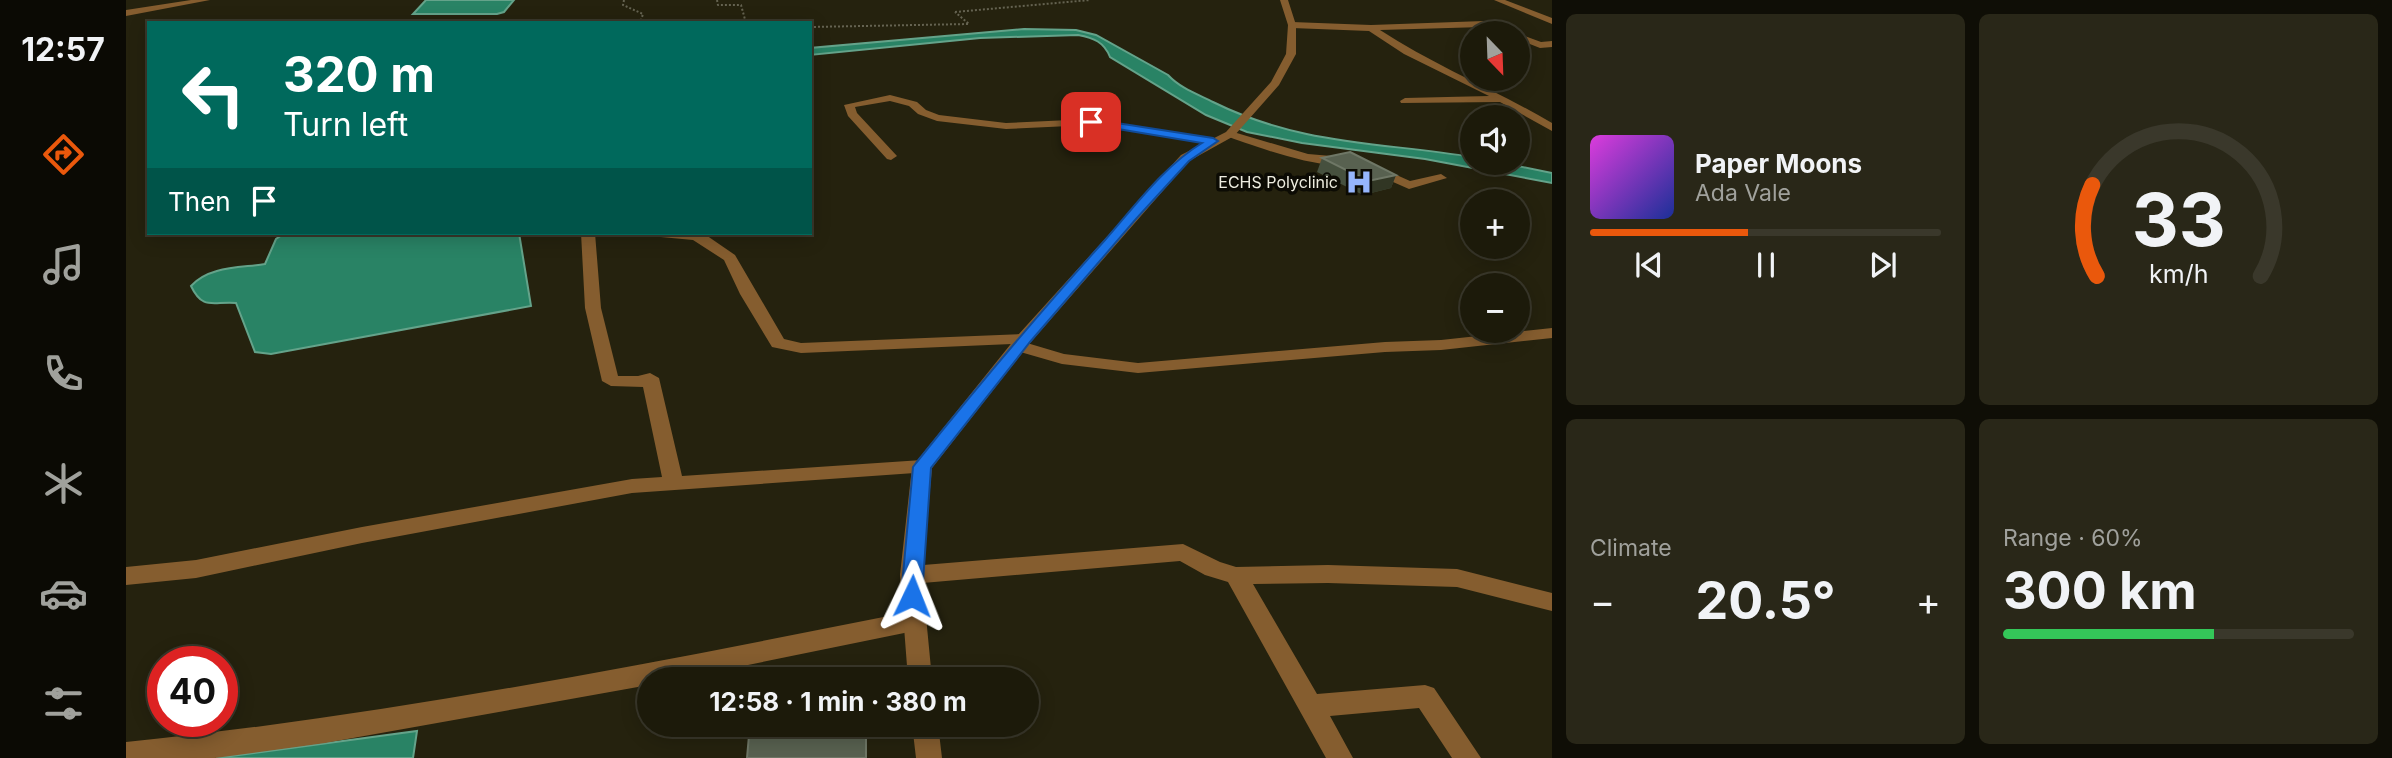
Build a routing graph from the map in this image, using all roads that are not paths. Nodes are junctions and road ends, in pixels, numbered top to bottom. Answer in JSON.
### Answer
{"nodes":[{"id":1,"x":206,"y":0,"type":"edge"},
{"id":2,"x":1284,"y":0,"type":"edge"},
{"id":3,"x":1497,"y":0,"type":"edge"},
{"id":4,"x":126,"y":13,"type":"edge"},
{"id":5,"x":1552,"y":21,"type":"edge"},
{"id":6,"x":1292,"y":25,"type":"junction"},
{"id":7,"x":1460,"y":25,"type":"edge"},
{"id":8,"x":1371,"y":28,"type":"junction"},
{"id":9,"x":1530,"y":41,"type":"edge"},
{"id":10,"x":1552,"y":44,"type":"edge"},
{"id":11,"x":1502,"y":99,"type":"junction"},
{"id":12,"x":1405,"y":101,"type":"dead end"},
{"id":13,"x":1238,"y":126,"type":"junction"},
{"id":14,"x":1552,"y":128,"type":"edge"},
{"id":15,"x":1213,"y":141,"type":"junction"},
{"id":16,"x":891,"y":156,"type":"dead end"},
{"id":17,"x":1441,"y":178,"type":"dead end"},
{"id":18,"x":588,"y":235,"type":"edge"},
{"id":19,"x":697,"y":235,"type":"edge"},
{"id":20,"x":1552,"y":333,"type":"edge"},
{"id":21,"x":1021,"y":343,"type":"junction"},
{"id":22,"x":922,"y":467,"type":"junction"},
{"id":23,"x":673,"y":482,"type":"junction"},
{"id":24,"x":911,"y":575,"type":"junction"},
{"id":25,"x":126,"y":576,"type":"edge"},
{"id":26,"x":1236,"y":576,"type":"junction"},
{"id":27,"x":1552,"y":602,"type":"edge"},
{"id":28,"x":914,"y":621,"type":"junction"},
{"id":29,"x":919,"y":667,"type":"edge"},
{"id":30,"x":1310,"y":706,"type":"junction"},
{"id":31,"x":927,"y":737,"type":"edge"},
{"id":32,"x":126,"y":755,"type":"edge"},
{"id":33,"x":929,"y":758,"type":"edge"},
{"id":34,"x":1339,"y":758,"type":"edge"},
{"id":35,"x":1468,"y":758,"type":"edge"}],
"edges":[{"from":1,"to":4,"type":"street"},
{"from":2,"to":6,"type":"street"},
{"from":3,"to":5,"type":"street"},
{"from":6,"to":8,"type":"street"},
{"from":6,"to":13,"type":"street"},
{"from":7,"to":8,"type":"street"},
{"from":8,"to":11,"type":"street"},
{"from":9,"to":10,"type":"street"},
{"from":11,"to":12,"type":"street"},
{"from":11,"to":14,"type":"street"},
{"from":13,"to":15,"type":"street"},
{"from":13,"to":17,"type":"street"},
{"from":15,"to":16,"type":"street"},
{"from":15,"to":21,"type":"street"},
{"from":18,"to":23,"type":"street"},
{"from":19,"to":21,"type":"street"},
{"from":20,"to":21,"type":"street"},
{"from":21,"to":22,"type":"street"},
{"from":22,"to":23,"type":"street"},
{"from":22,"to":24,"type":"street"},
{"from":23,"to":25,"type":"street"},
{"from":24,"to":26,"type":"street"},
{"from":24,"to":28,"type":"street"},
{"from":26,"to":27,"type":"street"},
{"from":26,"to":30,"type":"street"},
{"from":28,"to":29,"type":"street"},
{"from":28,"to":32,"type":"street"},
{"from":30,"to":34,"type":"street"},
{"from":30,"to":35,"type":"street"},
{"from":31,"to":33,"type":"street"}]}
